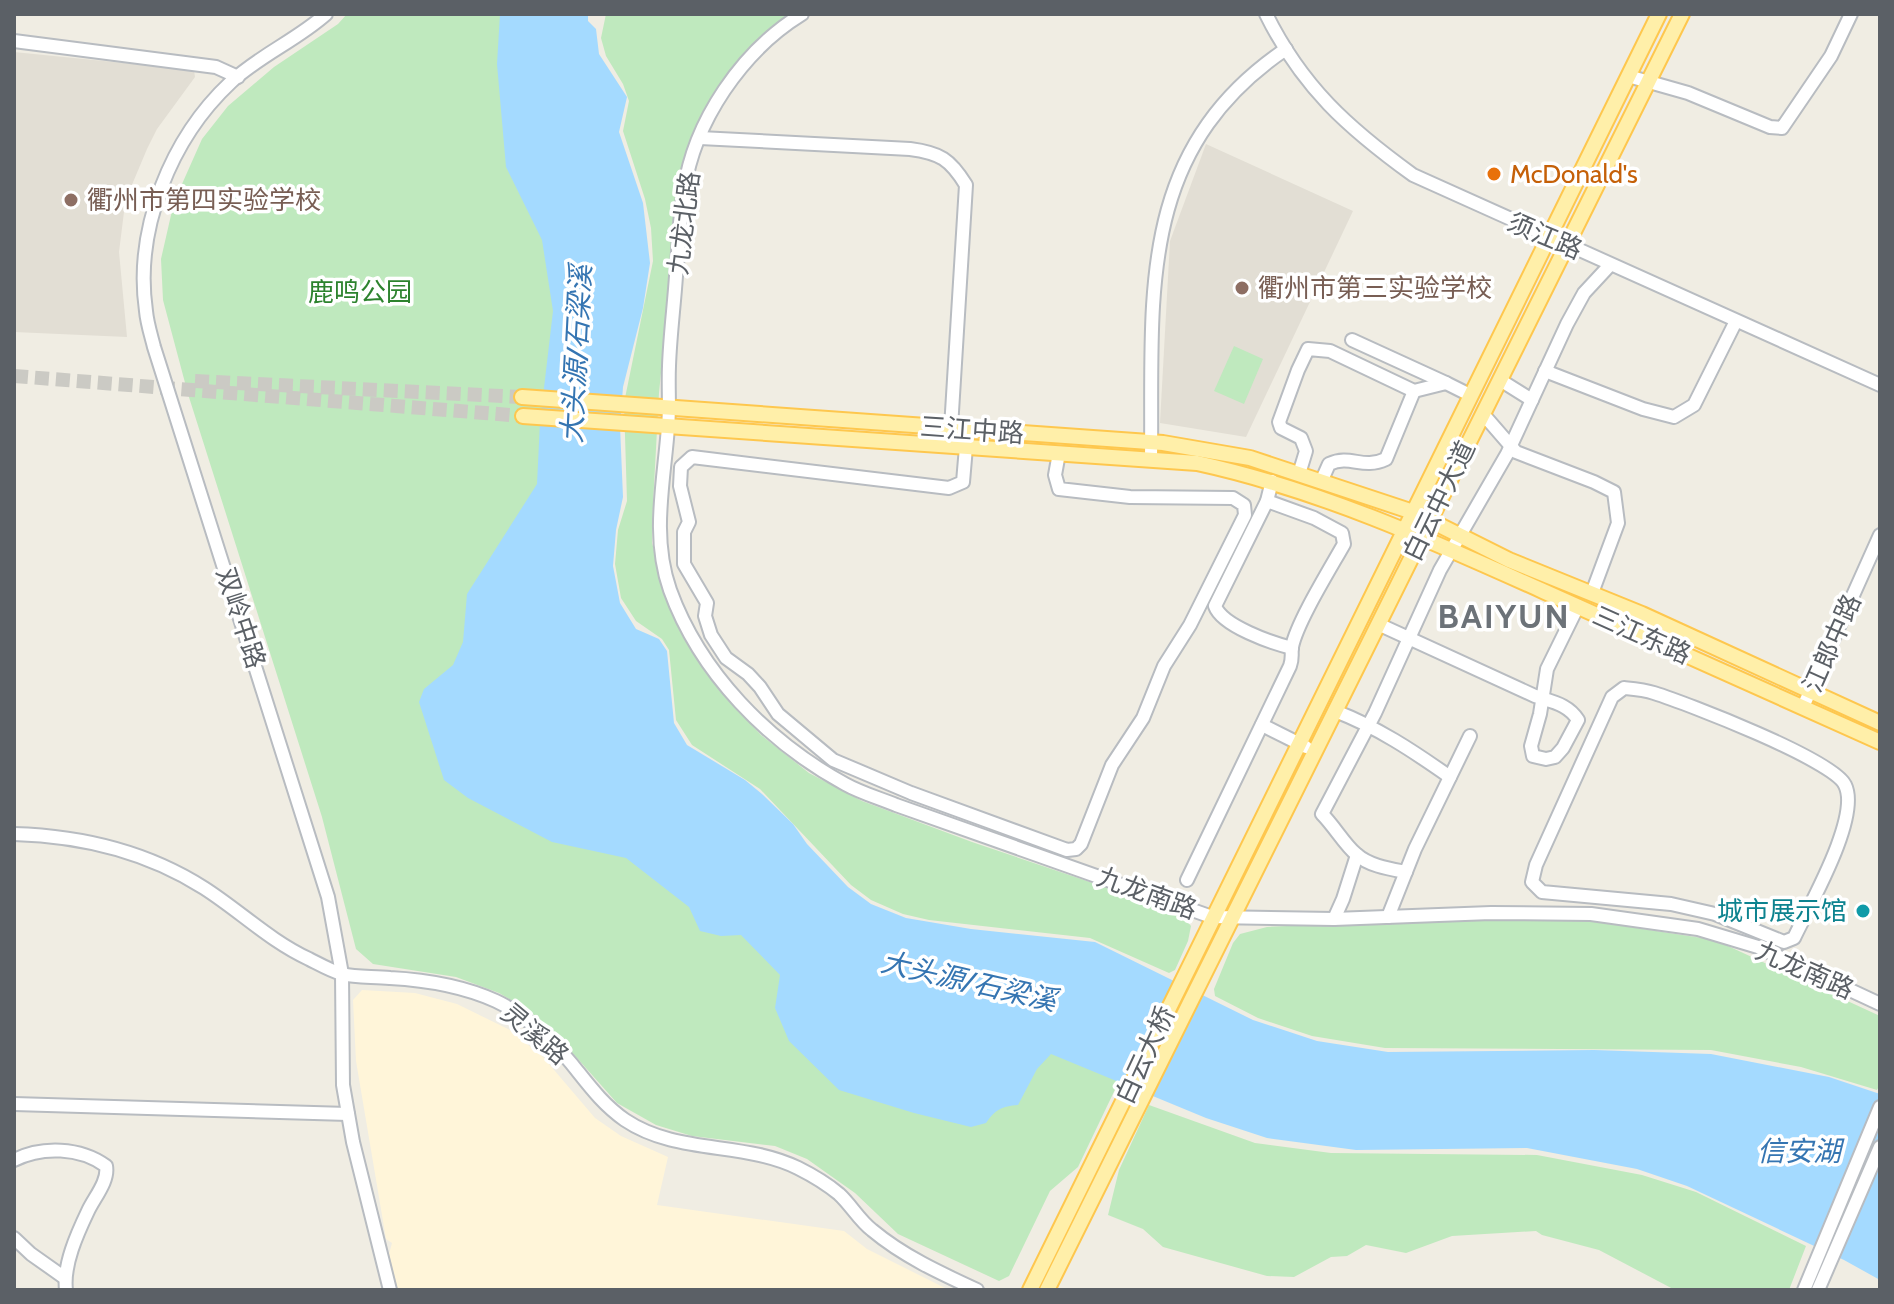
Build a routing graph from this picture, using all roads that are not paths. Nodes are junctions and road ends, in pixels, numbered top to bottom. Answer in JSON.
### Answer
{"nodes":[{"id":1,"x":326,"y":14,"type":"edge"},
{"id":2,"x":802,"y":14,"type":"edge"},
{"id":3,"x":1266,"y":14,"type":"edge"},
{"id":4,"x":1659,"y":14,"type":"edge"},
{"id":5,"x":1682,"y":14,"type":"edge"},
{"id":6,"x":1851,"y":14,"type":"edge"},
{"id":7,"x":14,"y":41,"type":"edge"},
{"id":8,"x":1286,"y":49,"type":"junction"},
{"id":9,"x":1628,"y":76,"type":"junction"},
{"id":10,"x":238,"y":77,"type":"junction"},
{"id":11,"x":1648,"y":82,"type":"junction"},
{"id":12,"x":700,"y":138,"type":"junction"},
{"id":13,"x":1549,"y":236,"type":"junction"},
{"id":14,"x":1567,"y":244,"type":"junction"},
{"id":15,"x":1610,"y":265,"type":"junction"},
{"id":16,"x":1736,"y":321,"type":"junction"},
{"id":17,"x":1352,"y":340,"type":"dead end"},
{"id":18,"x":1545,"y":371,"type":"junction"},
{"id":19,"x":1500,"y":380,"type":"junction"},
{"id":20,"x":1446,"y":383,"type":"junction"},
{"id":21,"x":1880,"y":385,"type":"edge"},
{"id":22,"x":1414,"y":391,"type":"junction"},
{"id":23,"x":1470,"y":395,"type":"junction"},
{"id":24,"x":522,"y":397,"type":"tunnel mouth"},
{"id":25,"x":1532,"y":400,"type":"junction"},
{"id":26,"x":669,"y":408,"type":"junction"},
{"id":27,"x":1483,"y":414,"type":"junction"},
{"id":28,"x":523,"y":416,"type":"tunnel mouth"},
{"id":29,"x":669,"y":425,"type":"junction"},
{"id":30,"x":951,"y":428,"type":"junction"},
{"id":31,"x":1152,"y":443,"type":"junction"},
{"id":32,"x":1510,"y":446,"type":"junction"},
{"id":33,"x":966,"y":447,"type":"junction"},
{"id":34,"x":1059,"y":453,"type":"junction"},
{"id":35,"x":1151,"y":460,"type":"junction"},
{"id":36,"x":1299,"y":474,"type":"junction"},
{"id":37,"x":1272,"y":481,"type":"junction"},
{"id":38,"x":1321,"y":482,"type":"junction"},
{"id":39,"x":1267,"y":501,"type":"junction"},
{"id":40,"x":1413,"y":512,"type":"junction"},
{"id":41,"x":1430,"y":519,"type":"junction"},
{"id":42,"x":1404,"y":530,"type":"junction"},
{"id":43,"x":1460,"y":535,"type":"junction"},
{"id":44,"x":1880,"y":535,"type":"edge"},
{"id":45,"x":1422,"y":536,"type":"junction"},
{"id":46,"x":1452,"y":549,"type":"junction"},
{"id":47,"x":1592,"y":593,"type":"junction"},
{"id":48,"x":1578,"y":606,"type":"junction"},
{"id":49,"x":1378,"y":624,"type":"junction"},
{"id":50,"x":1409,"y":639,"type":"junction"},
{"id":51,"x":1292,"y":648,"type":"junction"},
{"id":52,"x":1811,"y":692,"type":"junction"},
{"id":53,"x":1541,"y":698,"type":"junction"},
{"id":54,"x":1803,"y":707,"type":"junction"},
{"id":55,"x":1335,"y":711,"type":"junction"},
{"id":56,"x":1880,"y":723,"type":"edge"},
{"id":57,"x":1262,"y":725,"type":"junction"},
{"id":58,"x":1369,"y":725,"type":"junction"},
{"id":59,"x":1470,"y":736,"type":"dead end"},
{"id":60,"x":1880,"y":742,"type":"edge"},
{"id":61,"x":1298,"y":743,"type":"junction"},
{"id":62,"x":1314,"y":751,"type":"junction"},
{"id":63,"x":1450,"y":777,"type":"junction"},
{"id":64,"x":990,"y":820,"type":"junction"},
{"id":65,"x":14,"y":834,"type":"edge"},
{"id":66,"x":984,"y":835,"type":"junction"},
{"id":67,"x":1357,"y":855,"type":"junction"},
{"id":68,"x":1406,"y":872,"type":"junction"},
{"id":69,"x":1187,"y":880,"type":"dead end"},
{"id":70,"x":1671,"y":904,"type":"junction"},
{"id":71,"x":1212,"y":917,"type":"junction"},
{"id":72,"x":1232,"y":917,"type":"junction"},
{"id":73,"x":1388,"y":917,"type":"junction"},
{"id":74,"x":1334,"y":919,"type":"junction"},
{"id":75,"x":1659,"y":923,"type":"junction"},
{"id":76,"x":342,"y":974,"type":"junction"},
{"id":77,"x":1181,"y":981,"type":"joint"},
{"id":78,"x":1196,"y":989,"type":"joint"},
{"id":79,"x":1880,"y":1004,"type":"edge"},
{"id":80,"x":14,"y":1104,"type":"edge"},
{"id":81,"x":1880,"y":1107,"type":"edge"},
{"id":82,"x":348,"y":1114,"type":"junction"},
{"id":83,"x":1117,"y":1132,"type":"junction"},
{"id":84,"x":1880,"y":1147,"type":"edge"},
{"id":85,"x":14,"y":1160,"type":"edge"},
{"id":86,"x":14,"y":1238,"type":"edge"},
{"id":87,"x":1822,"y":1262,"type":"junction"},
{"id":88,"x":66,"y":1284,"type":"edge"},
{"id":89,"x":390,"y":1290,"type":"edge"},
{"id":90,"x":977,"y":1290,"type":"edge"},
{"id":91,"x":1030,"y":1290,"type":"edge"},
{"id":92,"x":1047,"y":1290,"type":"edge"},
{"id":93,"x":1804,"y":1290,"type":"edge"},
{"id":94,"x":1818,"y":1290,"type":"edge"}],
"edges":[{"from":1,"to":10,"type":"street","name":"双岭中路"},
{"from":2,"to":12,"type":"street","name":"九龙北路"},
{"from":3,"to":8,"type":"street","name":"须江路"},
{"from":4,"to":9,"type":"main road","name":"白云中大道"},
{"from":5,"to":11,"type":"main road","name":"白云中大道"},
{"from":6,"to":11,"type":"street"},
{"from":7,"to":10,"type":"street"},
{"from":8,"to":13,"type":"street","name":"须江路"},
{"from":8,"to":31,"type":"street"},
{"from":9,"to":11,"type":"street"},
{"from":9,"to":13,"type":"main road","name":"白云中大道"},
{"from":10,"to":76,"type":"street","name":"双岭中路"},
{"from":11,"to":14,"type":"main road","name":"白云中大道"},
{"from":12,"to":26,"type":"street","name":"九龙北路"},
{"from":12,"to":30,"type":"street"},
{"from":13,"to":14,"type":"street","name":"须江路"},
{"from":13,"to":23,"type":"main road","name":"白云中大道"},
{"from":14,"to":15,"type":"street","name":"须江路"},
{"from":14,"to":19,"type":"main road","name":"白云中大道"},
{"from":15,"to":16,"type":"street","name":"须江路"},
{"from":15,"to":18,"type":"street"},
{"from":16,"to":18,"type":"street"},
{"from":16,"to":21,"type":"street","name":"须江路"},
{"from":17,"to":20,"type":"street"},
{"from":18,"to":25,"type":"street"},
{"from":19,"to":25,"type":"street"},
{"from":19,"to":27,"type":"main road","name":"白云中大道"},
{"from":20,"to":22,"type":"street"},
{"from":20,"to":23,"type":"street"},
{"from":22,"to":36,"type":"street"},
{"from":22,"to":38,"type":"street"},
{"from":23,"to":40,"type":"main road","name":"白云中大道"},
{"from":24,"to":26,"type":"main road","name":"三江中路"},
{"from":25,"to":32,"type":"street"},
{"from":26,"to":29,"type":"street","name":"九龙北路"},
{"from":26,"to":30,"type":"main road","name":"三江中路"},
{"from":27,"to":32,"type":"street"},
{"from":27,"to":41,"type":"main road","name":"白云中大道"},
{"from":28,"to":29,"type":"main road","name":"三江中路"},
{"from":29,"to":33,"type":"main road","name":"三江中路"},
{"from":29,"to":66,"type":"street","name":"九龙南路"},
{"from":30,"to":31,"type":"main road","name":"三江中路"},
{"from":31,"to":35,"type":"street"},
{"from":31,"to":36,"type":"main road","name":"三江中路"},
{"from":32,"to":43,"type":"street"},
{"from":32,"to":47,"type":"street"},
{"from":33,"to":34,"type":"main road","name":"三江中路"},
{"from":33,"to":64,"type":"street"},
{"from":34,"to":35,"type":"main road","name":"三江中路"},
{"from":34,"to":64,"type":"street"},
{"from":35,"to":37,"type":"main road","name":"三江中路"},
{"from":36,"to":38,"type":"main road","name":"三江中路"},
{"from":37,"to":39,"type":"street"},
{"from":37,"to":42,"type":"main road","name":"三江中路"},
{"from":38,"to":40,"type":"main road","name":"三江中路"},
{"from":39,"to":51,"type":"street"},
{"from":39,"to":51,"type":"street"},
{"from":40,"to":41,"type":"main road","name":"三江东路"},
{"from":40,"to":42,"type":"main road","name":"白云中大道"},
{"from":41,"to":43,"type":"main road","name":"三江东路"},
{"from":41,"to":45,"type":"main road","name":"白云中大道"},
{"from":42,"to":45,"type":"main road","name":"三江东路"},
{"from":42,"to":61,"type":"main road","name":"白云中大道"},
{"from":43,"to":46,"type":"street"},
{"from":43,"to":47,"type":"main road","name":"三江东路"},
{"from":44,"to":52,"type":"street","name":"江郎中路"},
{"from":45,"to":46,"type":"main road","name":"三江东路"},
{"from":45,"to":49,"type":"main road","name":"白云中大道"},
{"from":46,"to":48,"type":"main road","name":"三江东路"},
{"from":46,"to":50,"type":"street"},
{"from":47,"to":52,"type":"main road","name":"三江东路"},
{"from":48,"to":53,"type":"street"},
{"from":48,"to":54,"type":"main road","name":"三江东路"},
{"from":49,"to":50,"type":"street"},
{"from":49,"to":55,"type":"main road","name":"白云中大道"},
{"from":50,"to":53,"type":"street"},
{"from":50,"to":58,"type":"street"},
{"from":51,"to":57,"type":"street"},
{"from":52,"to":54,"type":"street","name":"江郎中路"},
{"from":52,"to":56,"type":"main road","name":"三江东路"},
{"from":53,"to":53,"type":"street"},
{"from":54,"to":60,"type":"main road","name":"三江东路"},
{"from":55,"to":58,"type":"street"},
{"from":55,"to":62,"type":"main road","name":"白云中大道"},
{"from":57,"to":61,"type":"street"},
{"from":57,"to":69,"type":"street"},
{"from":58,"to":63,"type":"street"},
{"from":58,"to":67,"type":"street"},
{"from":59,"to":63,"type":"street"},
{"from":61,"to":62,"type":"street"},
{"from":61,"to":71,"type":"main road","name":"白云中大道"},
{"from":62,"to":72,"type":"main road","name":"白云中大道"},
{"from":63,"to":68,"type":"street"},
{"from":64,"to":66,"type":"street"},
{"from":65,"to":76,"type":"street","name":"灵溪路"},
{"from":66,"to":71,"type":"street","name":"九龙南路"},
{"from":67,"to":68,"type":"street"},
{"from":67,"to":74,"type":"street"},
{"from":68,"to":73,"type":"street"},
{"from":70,"to":70,"type":"street"},
{"from":70,"to":75,"type":"street"},
{"from":71,"to":72,"type":"street","name":"九龙南路"},
{"from":71,"to":77,"type":"main road","name":"白云中大道"},
{"from":72,"to":74,"type":"street","name":"九龙南路"},
{"from":72,"to":78,"type":"main road","name":"白云中大道"},
{"from":73,"to":74,"type":"street","name":"九龙南路"},
{"from":73,"to":75,"type":"street","name":"九龙南路"},
{"from":75,"to":79,"type":"street","name":"九龙南路"},
{"from":76,"to":82,"type":"street","name":"双岭中路"},
{"from":76,"to":90,"type":"street","name":"灵溪路"},
{"from":77,"to":83,"type":"main road","name":"白云大桥"},
{"from":78,"to":83,"type":"main road","name":"白云大桥"},
{"from":80,"to":82,"type":"street"},
{"from":81,"to":87,"type":"street"},
{"from":82,"to":89,"type":"street","name":"双岭中路"},
{"from":83,"to":91,"type":"main road"},
{"from":83,"to":92,"type":"main road"},
{"from":84,"to":87,"type":"street"},
{"from":85,"to":88,"type":"street"},
{"from":86,"to":88,"type":"street"},
{"from":87,"to":93,"type":"street"},
{"from":87,"to":94,"type":"street"}]}
